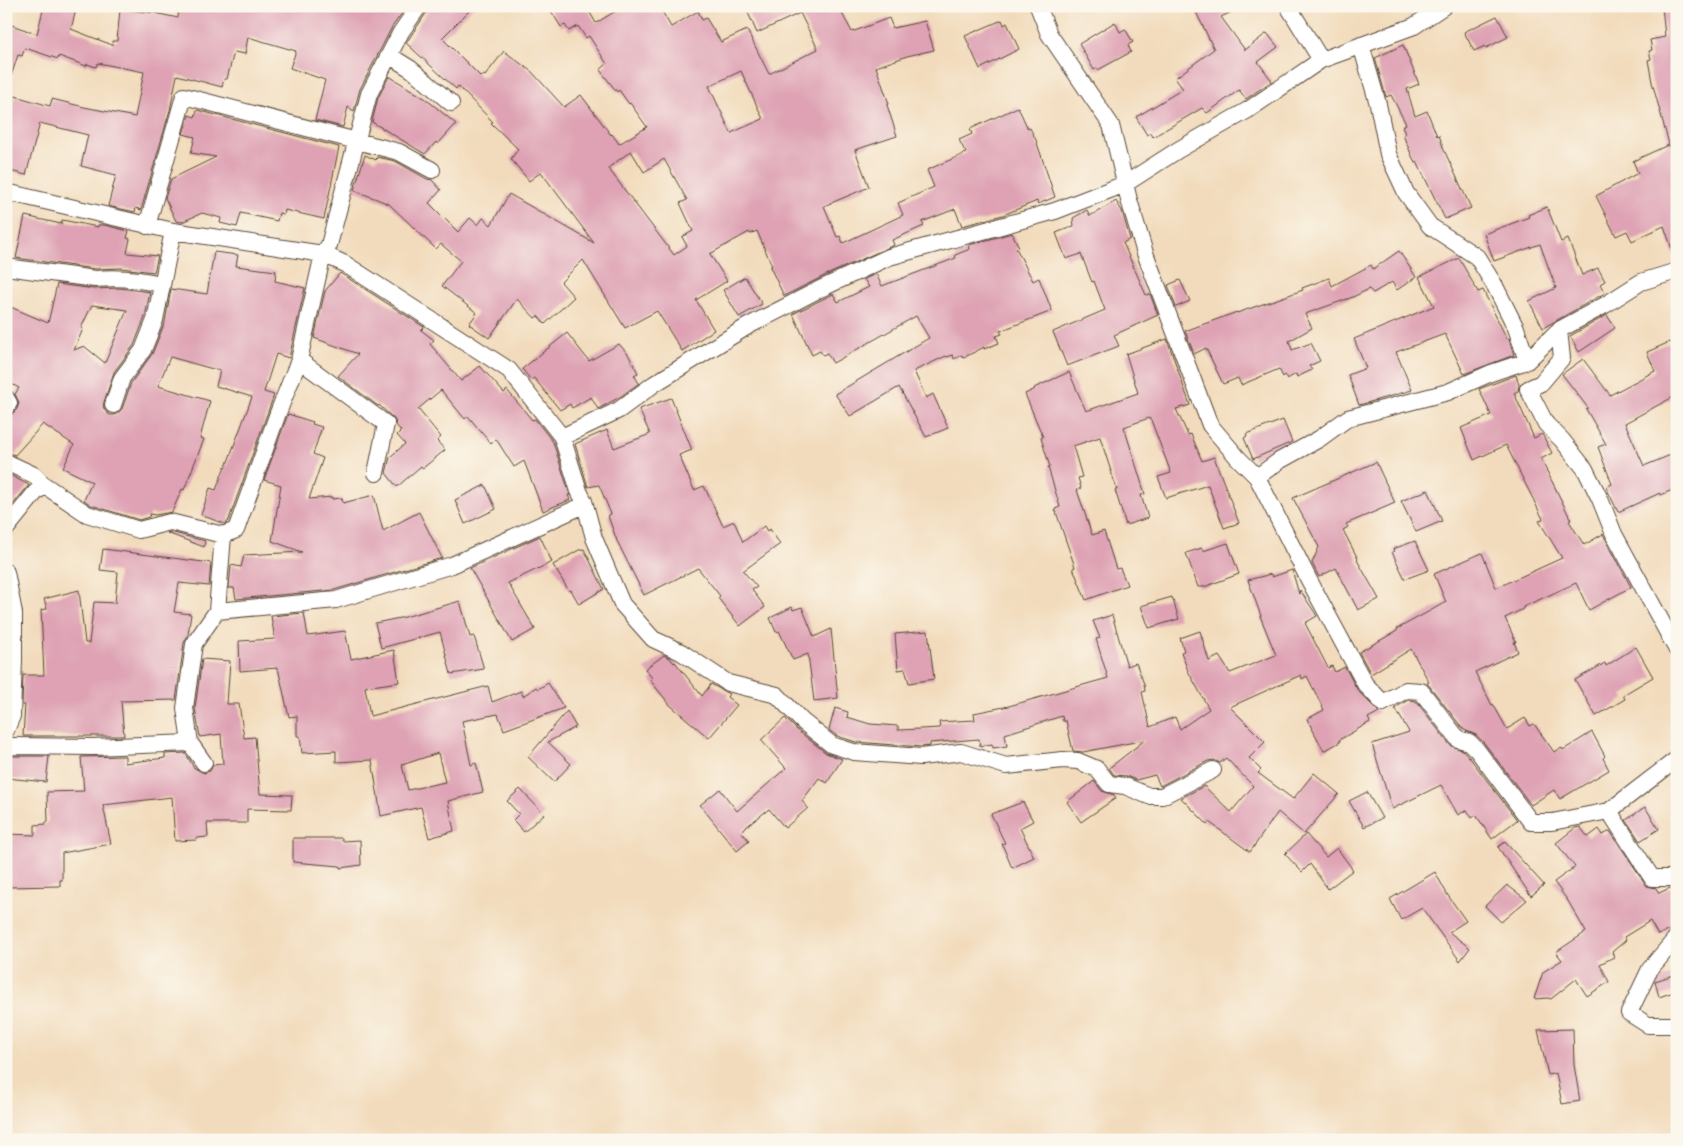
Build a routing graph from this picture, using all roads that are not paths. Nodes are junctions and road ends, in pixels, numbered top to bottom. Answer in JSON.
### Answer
{"nodes":[{"id":1,"x":419,"y":6,"type":"edge"},
{"id":2,"x":1038,"y":6,"type":"edge"},
{"id":3,"x":1288,"y":6,"type":"edge"},
{"id":4,"x":1444,"y":6,"type":"edge"},
{"id":5,"x":1361,"y":45,"type":"junction"},
{"id":6,"x":390,"y":56,"type":"junction"},
{"id":7,"x":1321,"y":60,"type":"junction"},
{"id":8,"x":451,"y":103,"type":"dead end"},
{"id":9,"x":356,"y":140,"type":"junction"},
{"id":10,"x":432,"y":170,"type":"dead end"},
{"id":11,"x":1125,"y":184,"type":"junction"},
{"id":12,"x":6,"y":192,"type":"edge"},
{"id":13,"x":147,"y":226,"type":"junction"},
{"id":14,"x":173,"y":231,"type":"junction"},
{"id":15,"x":323,"y":254,"type":"junction"},
{"id":16,"x":6,"y":268,"type":"edge"},
{"id":17,"x":1677,"y":271,"type":"edge"},
{"id":18,"x":161,"y":284,"type":"junction"},
{"id":19,"x":1559,"y":330,"type":"junction"},
{"id":20,"x":300,"y":360,"type":"junction"},
{"id":21,"x":1526,"y":361,"type":"junction"},
{"id":22,"x":6,"y":398,"type":"edge"},
{"id":23,"x":113,"y":405,"type":"dead end"},
{"id":24,"x":6,"y":407,"type":"edge"},
{"id":25,"x":562,"y":437,"type":"junction"},
{"id":26,"x":6,"y":462,"type":"edge"},
{"id":27,"x":376,"y":473,"type":"dead end"},
{"id":28,"x":1257,"y":477,"type":"junction"},
{"id":29,"x":44,"y":485,"type":"junction"},
{"id":30,"x":584,"y":501,"type":"junction"},
{"id":31,"x":6,"y":529,"type":"edge"},
{"id":32,"x":223,"y":535,"type":"junction"},
{"id":33,"x":6,"y":572,"type":"edge"},
{"id":34,"x":217,"y":611,"type":"junction"},
{"id":35,"x":1677,"y":650,"type":"edge"},
{"id":36,"x":6,"y":730,"type":"edge"},
{"id":37,"x":190,"y":743,"type":"junction"},
{"id":38,"x":6,"y":747,"type":"edge"},
{"id":39,"x":1677,"y":759,"type":"edge"},
{"id":40,"x":204,"y":763,"type":"dead end"},
{"id":41,"x":1213,"y":770,"type":"dead end"},
{"id":42,"x":1609,"y":811,"type":"junction"},
{"id":43,"x":1677,"y":878,"type":"edge"},
{"id":44,"x":1677,"y":937,"type":"edge"},
{"id":45,"x":1677,"y":1025,"type":"edge"}],
"edges":[{"from":1,"to":6,"type":"street"},
{"from":2,"to":11,"type":"street"},
{"from":3,"to":7,"type":"street"},
{"from":4,"to":5,"type":"street"},
{"from":5,"to":7,"type":"street"},
{"from":5,"to":21,"type":"street"},
{"from":6,"to":8,"type":"street"},
{"from":6,"to":9,"type":"street"},
{"from":7,"to":11,"type":"street"},
{"from":9,"to":10,"type":"street"},
{"from":9,"to":13,"type":"street"},
{"from":9,"to":15,"type":"street"},
{"from":11,"to":25,"type":"street"},
{"from":11,"to":28,"type":"street"},
{"from":12,"to":13,"type":"street"},
{"from":13,"to":14,"type":"street"},
{"from":14,"to":15,"type":"street"},
{"from":14,"to":18,"type":"street"},
{"from":15,"to":20,"type":"street"},
{"from":15,"to":25,"type":"street"},
{"from":16,"to":18,"type":"street"},
{"from":17,"to":19,"type":"street"},
{"from":18,"to":23,"type":"street"},
{"from":19,"to":21,"type":"street"},
{"from":19,"to":35,"type":"street"},
{"from":20,"to":27,"type":"street"},
{"from":20,"to":32,"type":"street"},
{"from":21,"to":28,"type":"street"},
{"from":22,"to":24,"type":"street"},
{"from":25,"to":30,"type":"street"},
{"from":26,"to":29,"type":"street"},
{"from":28,"to":42,"type":"street"},
{"from":29,"to":31,"type":"street"},
{"from":29,"to":32,"type":"street"},
{"from":30,"to":34,"type":"street"},
{"from":30,"to":41,"type":"street"},
{"from":32,"to":34,"type":"street"},
{"from":33,"to":36,"type":"street"},
{"from":34,"to":37,"type":"street"},
{"from":37,"to":38,"type":"street"},
{"from":37,"to":40,"type":"street"},
{"from":39,"to":42,"type":"street"},
{"from":42,"to":43,"type":"street"},
{"from":44,"to":45,"type":"street"}]}
